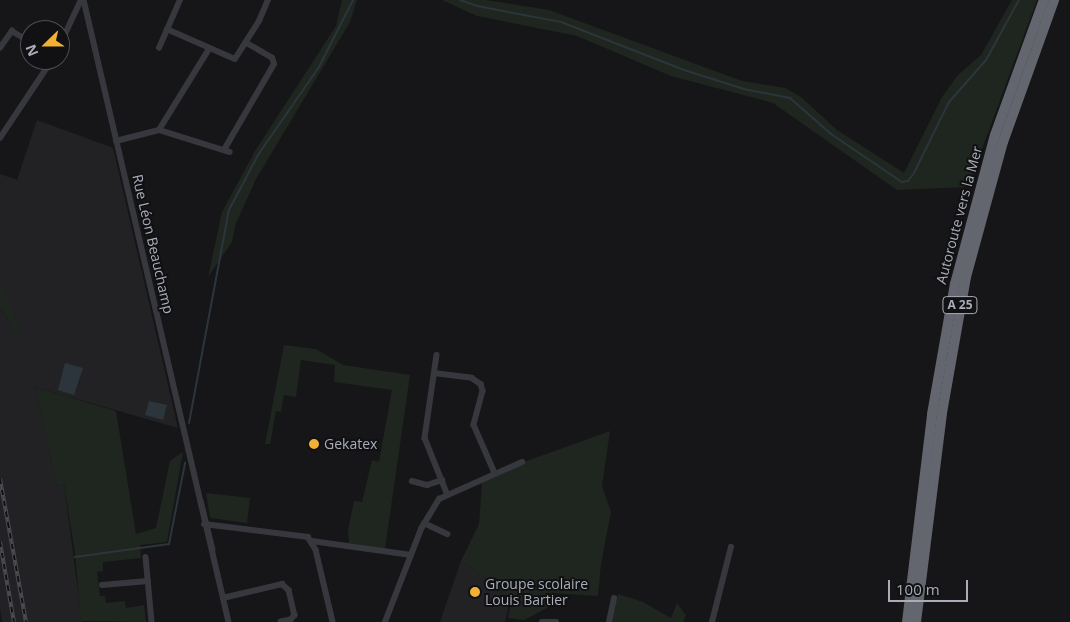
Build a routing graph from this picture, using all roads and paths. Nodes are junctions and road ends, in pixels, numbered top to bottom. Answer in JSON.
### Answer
{"nodes":[{"id":1,"x":82,"y":0,"type":"edge"},
{"id":2,"x":180,"y":0,"type":"edge"},
{"id":3,"x":268,"y":0,"type":"edge"},
{"id":4,"x":1044,"y":0,"type":"edge"},
{"id":5,"x":1054,"y":0,"type":"edge"},
{"id":6,"x":70,"y":25,"type":"edge"},
{"id":7,"x":167,"y":29,"type":"junction"},
{"id":8,"x":20,"y":36,"type":"edge"},
{"id":9,"x":246,"y":43,"type":"junction"},
{"id":10,"x":0,"y":48,"type":"edge"},
{"id":11,"x":159,"y":48,"type":"dead end"},
{"id":12,"x":210,"y":49,"type":"junction"},
{"id":13,"x":45,"y":70,"type":"edge"},
{"id":14,"x":159,"y":130,"type":"junction"},
{"id":15,"x":0,"y":138,"type":"edge"},
{"id":16,"x":116,"y":141,"type":"junction"},
{"id":17,"x":437,"y":354,"type":"dead end"},
{"id":18,"x":434,"y":373,"type":"junction"},
{"id":19,"x":522,"y":462,"type":"dead end"},
{"id":20,"x":495,"y":473,"type":"junction"},
{"id":21,"x":442,"y":480,"type":"junction"},
{"id":22,"x":412,"y":481,"type":"dead end"},
{"id":23,"x":447,"y":493,"type":"junction"},
{"id":24,"x":424,"y":523,"type":"junction"},
{"id":25,"x":206,"y":524,"type":"junction"},
{"id":26,"x":448,"y":534,"type":"dead end"},
{"id":27,"x":312,"y":541,"type":"junction"},
{"id":28,"x":732,"y":547,"type":"dead end"},
{"id":29,"x":411,"y":555,"type":"junction"},
{"id":30,"x":146,"y":557,"type":"dead end"},
{"id":31,"x":148,"y":581,"type":"junction"},
{"id":32,"x":102,"y":586,"type":"dead end"},
{"id":33,"x":223,"y":598,"type":"junction"},
{"id":34,"x":614,"y":599,"type":"dead end"},
{"id":35,"x":152,"y":622,"type":"edge"},
{"id":36,"x":229,"y":622,"type":"edge"},
{"id":37,"x":281,"y":622,"type":"edge"},
{"id":38,"x":334,"y":622,"type":"edge"},
{"id":39,"x":385,"y":622,"type":"edge"},
{"id":40,"x":542,"y":622,"type":"edge"},
{"id":41,"x":556,"y":622,"type":"edge"},
{"id":42,"x":610,"y":622,"type":"edge"},
{"id":43,"x":712,"y":622,"type":"edge"},
{"id":44,"x":907,"y":622,"type":"edge"},
{"id":45,"x":916,"y":622,"type":"edge"}],
"edges":[{"from":1,"to":6,"type":"street"},
{"from":1,"to":16,"type":"street","name":"Rue Léon Beauchamp"},
{"from":2,"to":7,"type":"street"},
{"from":3,"to":9,"type":"street"},
{"from":4,"to":44,"type":"highway","name":"Autoroute vers la Mer","number":"A 25"},
{"from":5,"to":45,"type":"highway","number":"A 25"},
{"from":7,"to":11,"type":"street"},
{"from":7,"to":12,"type":"street"},
{"from":8,"to":10,"type":"street"},
{"from":9,"to":12,"type":"street"},
{"from":9,"to":14,"type":"street"},
{"from":12,"to":14,"type":"street"},
{"from":13,"to":15,"type":"street"},
{"from":14,"to":16,"type":"street"},
{"from":16,"to":25,"type":"street","name":"Rue Léon Beauchamp"},
{"from":17,"to":18,"type":"street"},
{"from":18,"to":20,"type":"street"},
{"from":18,"to":21,"type":"street"},
{"from":19,"to":20,"type":"street"},
{"from":20,"to":23,"type":"street"},
{"from":21,"to":22,"type":"street"},
{"from":21,"to":23,"type":"street"},
{"from":23,"to":24,"type":"street"},
{"from":24,"to":26,"type":"street"},
{"from":24,"to":29,"type":"street"},
{"from":25,"to":27,"type":"street"},
{"from":25,"to":33,"type":"street","name":"Rue Léon Beauchamp"},
{"from":27,"to":29,"type":"street"},
{"from":27,"to":38,"type":"street"},
{"from":28,"to":43,"type":"street"},
{"from":29,"to":39,"type":"street"},
{"from":30,"to":31,"type":"street"},
{"from":31,"to":32,"type":"street"},
{"from":31,"to":35,"type":"street"},
{"from":33,"to":36,"type":"street","name":"Rue Léon Beauchamp"},
{"from":33,"to":37,"type":"street"},
{"from":34,"to":42,"type":"street"},
{"from":40,"to":41,"type":"street"}]}
